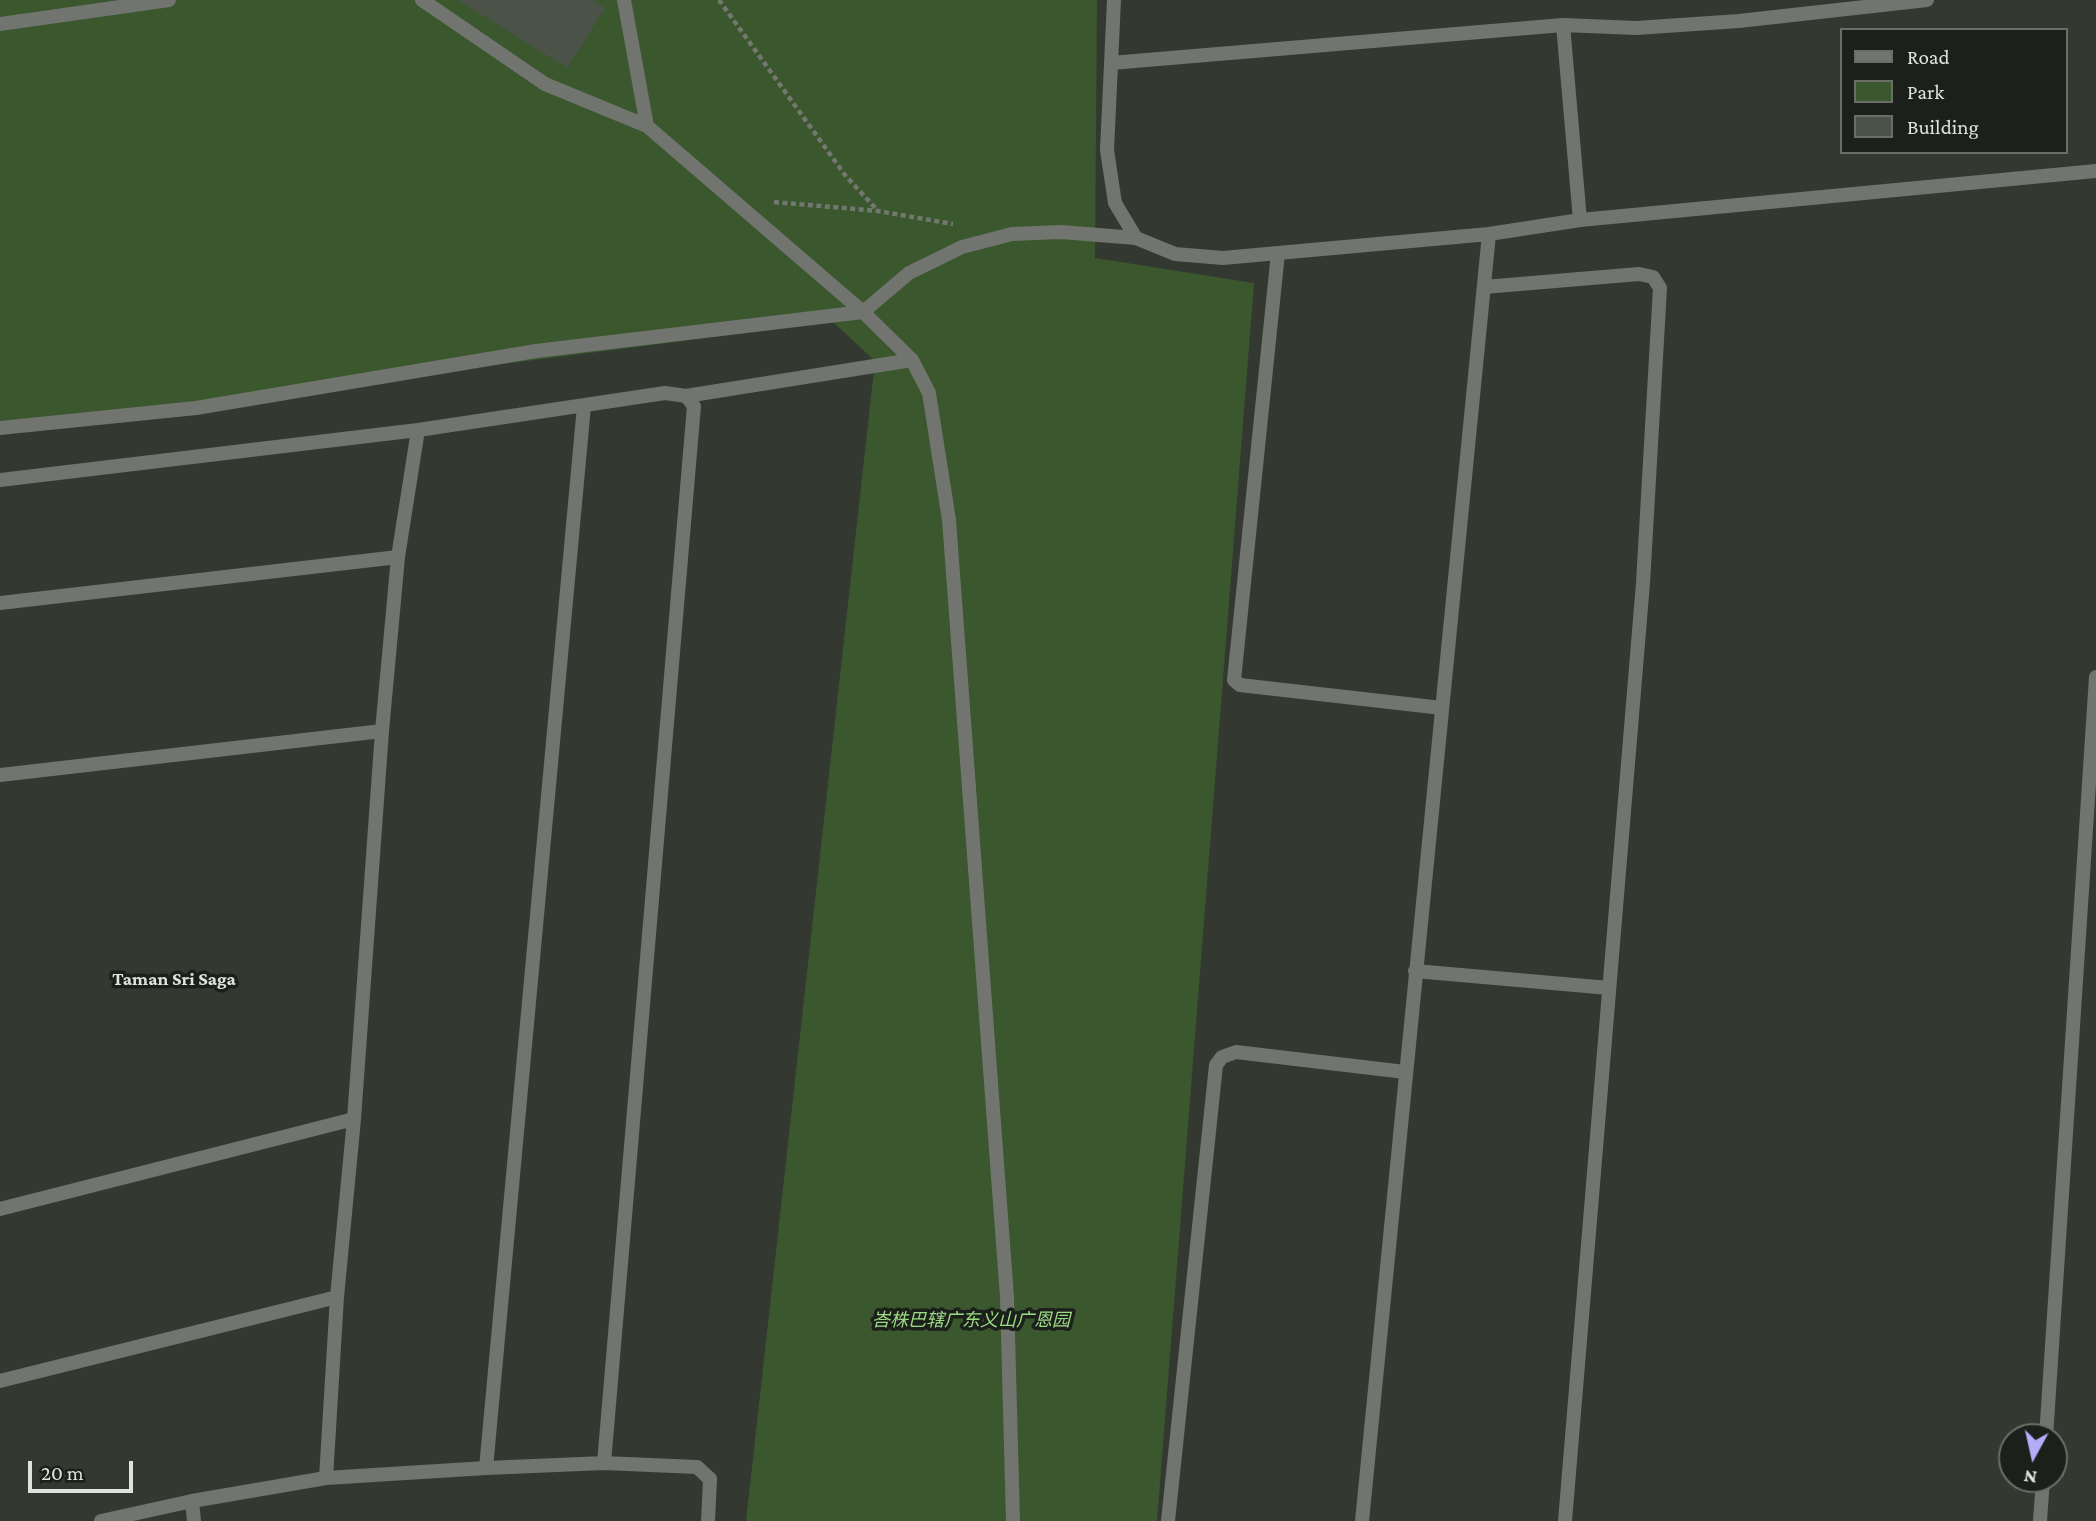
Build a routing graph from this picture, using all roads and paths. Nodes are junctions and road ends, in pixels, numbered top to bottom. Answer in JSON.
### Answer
{"nodes":[{"id":1,"x":169,"y":0,"type":"edge"},
{"id":2,"x":422,"y":0,"type":"edge"},
{"id":3,"x":624,"y":0,"type":"edge"},
{"id":4,"x":719,"y":0,"type":"edge"},
{"id":5,"x":1114,"y":0,"type":"edge"},
{"id":6,"x":1927,"y":0,"type":"edge"},
{"id":7,"x":0,"y":24,"type":"edge"},
{"id":8,"x":1563,"y":25,"type":"junction"},
{"id":9,"x":1111,"y":63,"type":"junction"},
{"id":10,"x":647,"y":126,"type":"junction"},
{"id":11,"x":2096,"y":171,"type":"edge"},
{"id":12,"x":730,"y":198,"type":"junction"},
{"id":13,"x":878,"y":211,"type":"junction"},
{"id":14,"x":1580,"y":220,"type":"junction"},
{"id":15,"x":959,"y":225,"type":"dead end"},
{"id":16,"x":1489,"y":234,"type":"junction"},
{"id":17,"x":1136,"y":238,"type":"junction"},
{"id":18,"x":1278,"y":254,"type":"junction"},
{"id":19,"x":1484,"y":287,"type":"junction"},
{"id":20,"x":863,"y":312,"type":"junction"},
{"id":21,"x":912,"y":360,"type":"junction"},
{"id":22,"x":686,"y":396,"type":"junction"},
{"id":23,"x":584,"y":406,"type":"junction"},
{"id":24,"x":0,"y":428,"type":"edge"},
{"id":25,"x":418,"y":430,"type":"junction"},
{"id":26,"x":0,"y":480,"type":"edge"},
{"id":27,"x":398,"y":556,"type":"junction"},
{"id":28,"x":0,"y":603,"type":"edge"},
{"id":29,"x":2096,"y":677,"type":"edge"},
{"id":30,"x":1442,"y":708,"type":"junction"},
{"id":31,"x":382,"y":731,"type":"junction"},
{"id":32,"x":0,"y":775,"type":"edge"},
{"id":33,"x":1415,"y":971,"type":"junction"},
{"id":34,"x":1609,"y":988,"type":"junction"},
{"id":35,"x":1405,"y":1072,"type":"junction"},
{"id":36,"x":354,"y":1119,"type":"junction"},
{"id":37,"x":0,"y":1209,"type":"edge"},
{"id":38,"x":337,"y":1297,"type":"junction"},
{"id":39,"x":0,"y":1381,"type":"edge"},
{"id":40,"x":2047,"y":1423,"type":"edge"},
{"id":41,"x":604,"y":1463,"type":"junction"},
{"id":42,"x":486,"y":1468,"type":"junction"},
{"id":43,"x":326,"y":1478,"type":"junction"},
{"id":44,"x":2042,"y":1493,"type":"edge"},
{"id":45,"x":192,"y":1501,"type":"junction"},
{"id":46,"x":101,"y":1521,"type":"edge"},
{"id":47,"x":194,"y":1521,"type":"edge"},
{"id":48,"x":708,"y":1521,"type":"edge"},
{"id":49,"x":1013,"y":1521,"type":"edge"},
{"id":50,"x":1168,"y":1521,"type":"edge"},
{"id":51,"x":1362,"y":1521,"type":"edge"},
{"id":52,"x":1565,"y":1521,"type":"edge"},
{"id":53,"x":2040,"y":1521,"type":"edge"}],
"edges":[{"from":1,"to":7,"type":"street"},
{"from":2,"to":10,"type":"street"},
{"from":3,"to":10,"type":"street"},
{"from":4,"to":13,"type":"path"},
{"from":5,"to":9,"type":"street"},
{"from":6,"to":8,"type":"street"},
{"from":8,"to":9,"type":"street"},
{"from":8,"to":14,"type":"street"},
{"from":9,"to":17,"type":"street"},
{"from":10,"to":12,"type":"street"},
{"from":11,"to":14,"type":"street"},
{"from":12,"to":13,"type":"path"},
{"from":12,"to":20,"type":"street"},
{"from":13,"to":15,"type":"path"},
{"from":14,"to":16,"type":"street"},
{"from":16,"to":18,"type":"street"},
{"from":16,"to":19,"type":"street"},
{"from":17,"to":18,"type":"street"},
{"from":17,"to":20,"type":"street"},
{"from":18,"to":30,"type":"street"},
{"from":19,"to":30,"type":"street"},
{"from":19,"to":34,"type":"street"},
{"from":20,"to":21,"type":"street"},
{"from":20,"to":24,"type":"street"},
{"from":21,"to":22,"type":"street"},
{"from":21,"to":49,"type":"street"},
{"from":22,"to":23,"type":"street"},
{"from":22,"to":41,"type":"street"},
{"from":23,"to":25,"type":"street"},
{"from":23,"to":42,"type":"street"},
{"from":25,"to":26,"type":"street"},
{"from":25,"to":27,"type":"street"},
{"from":27,"to":28,"type":"street"},
{"from":27,"to":31,"type":"street"},
{"from":29,"to":40,"type":"street"},
{"from":30,"to":33,"type":"street"},
{"from":31,"to":32,"type":"street"},
{"from":31,"to":36,"type":"street"},
{"from":33,"to":34,"type":"street"},
{"from":33,"to":35,"type":"street"},
{"from":34,"to":52,"type":"street"},
{"from":35,"to":50,"type":"street"},
{"from":35,"to":51,"type":"street"},
{"from":36,"to":37,"type":"street"},
{"from":36,"to":38,"type":"street"},
{"from":38,"to":39,"type":"street"},
{"from":38,"to":43,"type":"street"},
{"from":41,"to":42,"type":"street"},
{"from":41,"to":48,"type":"street"},
{"from":42,"to":43,"type":"street"},
{"from":43,"to":45,"type":"street"},
{"from":44,"to":53,"type":"street"},
{"from":45,"to":46,"type":"street"},
{"from":45,"to":47,"type":"street"}]}
